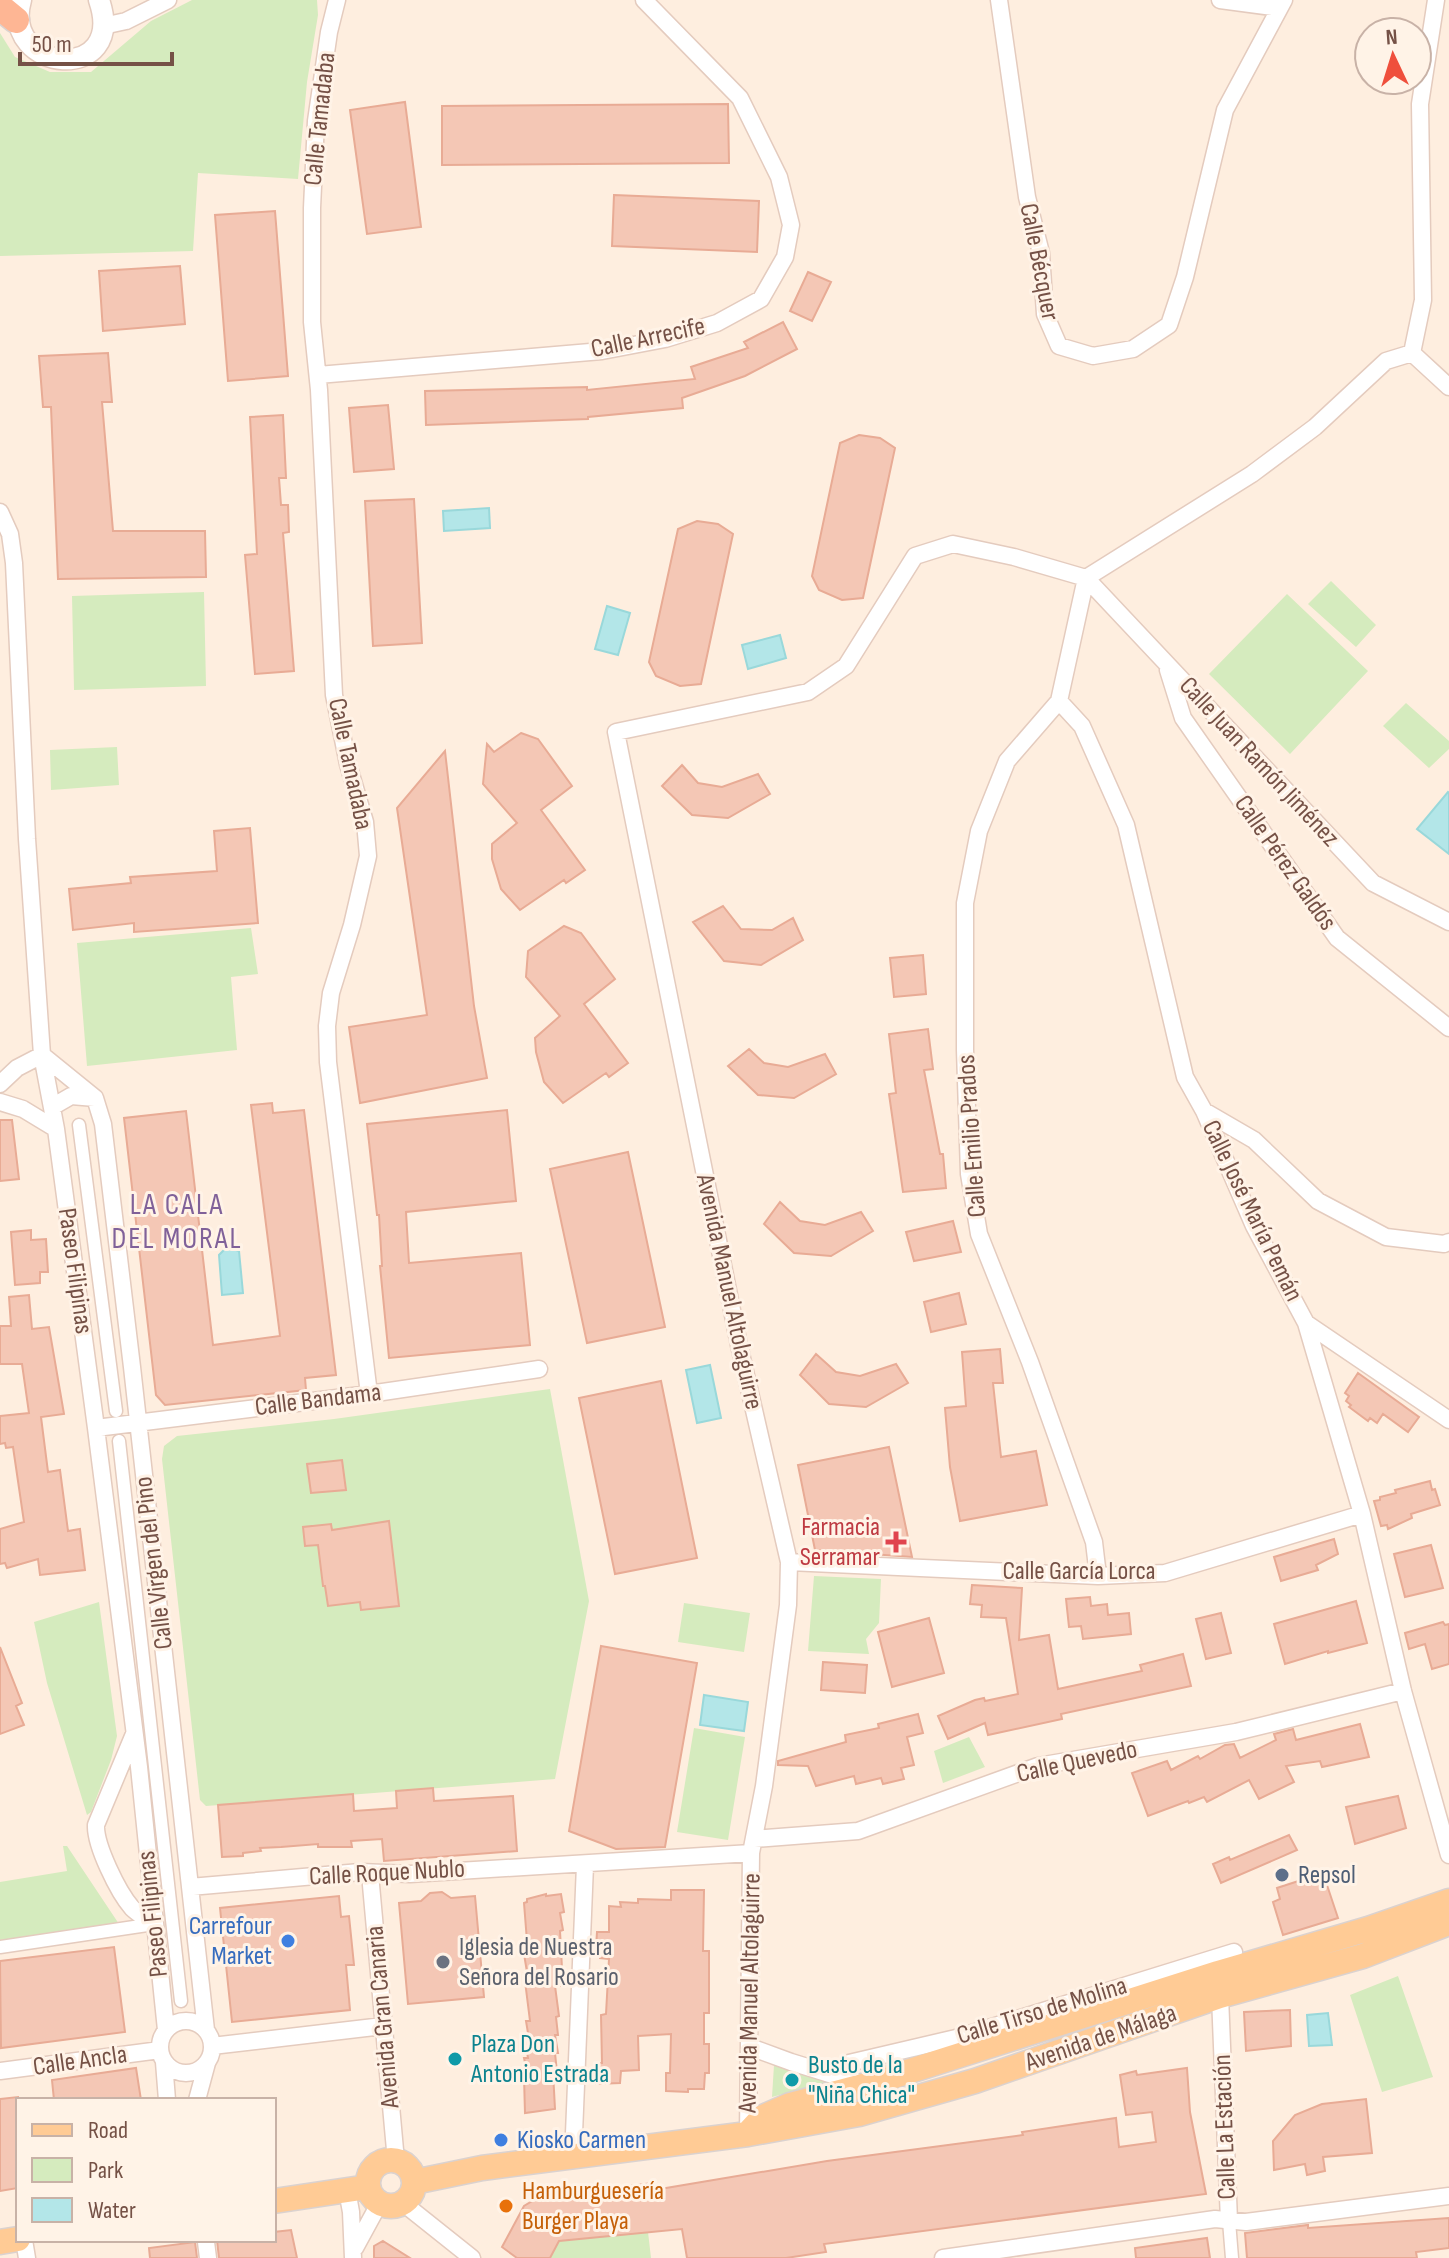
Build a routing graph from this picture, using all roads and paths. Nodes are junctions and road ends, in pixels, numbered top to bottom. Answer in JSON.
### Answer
{"nodes":[{"id":1,"x":168,"y":0,"type":"edge"},
{"id":2,"x":325,"y":0,"type":"edge"},
{"id":3,"x":337,"y":0,"type":"edge"},
{"id":4,"x":644,"y":0,"type":"edge"},
{"id":5,"x":999,"y":0,"type":"edge"},
{"id":6,"x":1220,"y":0,"type":"edge"},
{"id":7,"x":1436,"y":0,"type":"edge"},
{"id":8,"x":100,"y":1,"type":"edge"},
{"id":9,"x":1282,"y":4,"type":"edge"},
{"id":10,"x":12,"y":9,"type":"edge"},
{"id":11,"x":103,"y":26,"type":"junction"},
{"id":12,"x":329,"y":32,"type":"junction"},
{"id":13,"x":1412,"y":353,"type":"junction"},
{"id":14,"x":318,"y":375,"type":"junction"},
{"id":15,"x":1449,"y":387,"type":"edge"},
{"id":16,"x":0,"y":512,"type":"edge"},
{"id":17,"x":1086,"y":578,"type":"junction"},
{"id":18,"x":1166,"y":664,"type":"junction"},
{"id":19,"x":1059,"y":701,"type":"junction"},
{"id":20,"x":1449,"y":922,"type":"edge"},
{"id":21,"x":1449,"y":1028,"type":"edge"},
{"id":22,"x":42,"y":1055,"type":"junction"},
{"id":23,"x":0,"y":1084,"type":"edge"},
{"id":24,"x":95,"y":1098,"type":"junction"},
{"id":25,"x":0,"y":1102,"type":"edge"},
{"id":26,"x":52,"y":1107,"type":"junction"},
{"id":27,"x":1204,"y":1111,"type":"junction"},
{"id":28,"x":79,"y":1125,"type":"dead end"},
{"id":29,"x":56,"y":1129,"type":"junction"},
{"id":30,"x":1449,"y":1242,"type":"edge"},
{"id":31,"x":1306,"y":1323,"type":"junction"},
{"id":32,"x":539,"y":1369,"type":"dead end"},
{"id":33,"x":369,"y":1394,"type":"junction"},
{"id":34,"x":116,"y":1411,"type":"dead end"},
{"id":35,"x":1449,"y":1420,"type":"edge"},
{"id":36,"x":138,"y":1423,"type":"junction"},
{"id":37,"x":96,"y":1428,"type":"junction"},
{"id":38,"x":119,"y":1441,"type":"dead end"},
{"id":39,"x":1362,"y":1514,"type":"junction"},
{"id":40,"x":789,"y":1562,"type":"junction"},
{"id":41,"x":1098,"y":1576,"type":"junction"},
{"id":42,"x":1403,"y":1691,"type":"junction"},
{"id":43,"x":135,"y":1733,"type":"junction"},
{"id":44,"x":752,"y":1846,"type":"junction"},
{"id":45,"x":1449,"y":1855,"type":"edge"},
{"id":46,"x":585,"y":1865,"type":"junction"},
{"id":47,"x":370,"y":1874,"type":"junction"},
{"id":48,"x":190,"y":1887,"type":"junction"},
{"id":49,"x":1449,"y":1901,"type":"edge"},
{"id":50,"x":1449,"y":1923,"type":"edge"},
{"id":51,"x":154,"y":1924,"type":"junction"},
{"id":52,"x":0,"y":1947,"type":"edge"},
{"id":53,"x":1216,"y":1973,"type":"junction"},
{"id":54,"x":1123,"y":1986,"type":"junction"},
{"id":55,"x":181,"y":2001,"type":"dead end"},
{"id":56,"x":1083,"y":2016,"type":"junction"},
{"id":57,"x":383,"y":2026,"type":"junction"},
{"id":58,"x":166,"y":2030,"type":"junction"},
{"id":59,"x":209,"y":2046,"type":"junction"},
{"id":60,"x":750,"y":2047,"type":"junction"},
{"id":61,"x":162,"y":2056,"type":"junction"},
{"id":62,"x":849,"y":2063,"type":"dead end"},
{"id":63,"x":0,"y":2071,"type":"edge"},
{"id":64,"x":866,"y":2085,"type":"junction"},
{"id":65,"x":167,"y":2098,"type":"edge"},
{"id":66,"x":197,"y":2098,"type":"edge"},
{"id":67,"x":748,"y":2134,"type":"junction"},
{"id":68,"x":573,"y":2158,"type":"junction"},
{"id":69,"x":396,"y":2161,"type":"junction"},
{"id":70,"x":382,"y":2193,"type":"junction"},
{"id":71,"x":1449,"y":2196,"type":"edge"},
{"id":72,"x":276,"y":2201,"type":"edge"},
{"id":73,"x":1229,"y":2221,"type":"junction"},
{"id":74,"x":352,"y":2256,"type":"edge"},
{"id":75,"x":472,"y":2258,"type":"edge"},
{"id":76,"x":943,"y":2258,"type":"edge"},
{"id":77,"x":1232,"y":2258,"type":"edge"}],
"edges":[{"from":1,"to":11,"type":"street"},
{"from":2,"to":12,"type":"street","name":"Calle Tamadaba"},
{"from":3,"to":12,"type":"street","name":"Calle Tamadaba"},
{"from":4,"to":14,"type":"street","name":"Calle Arrecife"},
{"from":5,"to":9,"type":"street","name":"Calle Bécquer"},
{"from":6,"to":9,"type":"street"},
{"from":7,"to":13,"type":"street"},
{"from":8,"to":11,"type":"street"},
{"from":10,"to":11,"type":"street"},
{"from":12,"to":14,"type":"street","name":"Calle Tamadaba"},
{"from":13,"to":15,"type":"street"},
{"from":13,"to":17,"type":"street"},
{"from":14,"to":33,"type":"street","name":"Calle Tamadaba"},
{"from":16,"to":22,"type":"street","name":"Paseo Filipinas"},
{"from":17,"to":18,"type":"street","name":"Calle Juan Ramón Jiménez"},
{"from":17,"to":19,"type":"street"},
{"from":17,"to":40,"type":"street","name":"Avenida Manuel Altolaguirre"},
{"from":18,"to":20,"type":"street","name":"Calle Juan Ramón Jiménez"},
{"from":18,"to":21,"type":"street","name":"Calle Pérez Galdós"},
{"from":19,"to":27,"type":"street","name":"Calle José María Pemán"},
{"from":19,"to":41,"type":"street","name":"Calle Emilio Prados"},
{"from":22,"to":23,"type":"street"},
{"from":22,"to":24,"type":"street"},
{"from":22,"to":26,"type":"street","name":"Paseo Filipinas"},
{"from":24,"to":26,"type":"street"},
{"from":24,"to":36,"type":"street","name":"Calle Virgen del Pino"},
{"from":25,"to":29,"type":"street"},
{"from":26,"to":29,"type":"street","name":"Paseo Filipinas"},
{"from":27,"to":30,"type":"street"},
{"from":27,"to":31,"type":"street","name":"Calle José María Pemán"},
{"from":28,"to":34,"type":"street"},
{"from":29,"to":37,"type":"street","name":"Paseo Filipinas"},
{"from":31,"to":35,"type":"street"},
{"from":31,"to":39,"type":"street","name":"Calle José María Pemán"},
{"from":32,"to":33,"type":"street","name":"Calle Bandama"},
{"from":33,"to":36,"type":"street","name":"Calle Bandama"},
{"from":36,"to":37,"type":"street","name":"Calle Bandama"},
{"from":36,"to":48,"type":"street","name":"Calle Virgen del Pino"},
{"from":37,"to":43,"type":"street","name":"Paseo Filipinas"},
{"from":38,"to":55,"type":"street"},
{"from":39,"to":41,"type":"street","name":"Calle García Lorca"},
{"from":39,"to":42,"type":"street","name":"Calle José María Pemán"},
{"from":40,"to":41,"type":"street","name":"Calle García Lorca"},
{"from":40,"to":44,"type":"street","name":"Avenida Manuel Altolaguirre"},
{"from":42,"to":44,"type":"street","name":"Calle Quevedo"},
{"from":42,"to":45,"type":"street","name":"Calle José María Pemán"},
{"from":43,"to":51,"type":"street","name":"Paseo Filipinas"},
{"from":43,"to":51,"type":"street"},
{"from":44,"to":46,"type":"street","name":"Avenida Manuel Altolaguirre"},
{"from":44,"to":60,"type":"street","name":"Avenida Manuel Altolaguirre"},
{"from":46,"to":47,"type":"street","name":"Calle Roque Nublo"},
{"from":46,"to":68,"type":"street"},
{"from":47,"to":48,"type":"street","name":"Calle Roque Nublo"},
{"from":47,"to":57,"type":"street","name":"Avenida Gran Canaria"},
{"from":48,"to":59,"type":"street","name":"Calle Virgen del Pino"},
{"from":49,"to":53,"type":"main road","name":"Avenida de Málaga"},
{"from":50,"to":53,"type":"main road","name":"Avenida de Málaga"},
{"from":51,"to":52,"type":"street"},
{"from":51,"to":58,"type":"street","name":"Paseo Filipinas"},
{"from":53,"to":54,"type":"street","name":"Calle Tirso de Molina"},
{"from":53,"to":56,"type":"main road","name":"Avenida de Málaga"},
{"from":53,"to":67,"type":"main road","name":"Avenida de Málaga"},
{"from":53,"to":73,"type":"street","name":"Calle La Estación"},
{"from":54,"to":56,"type":"street"},
{"from":54,"to":62,"type":"street","name":"Calle Tirso de Molina"},
{"from":56,"to":64,"type":"main road","name":"Avenida de Málaga"},
{"from":57,"to":59,"type":"street"},
{"from":57,"to":69,"type":"street","name":"Avenida Gran Canaria"},
{"from":58,"to":59,"type":"street"},
{"from":58,"to":61,"type":"street"},
{"from":59,"to":61,"type":"street"},
{"from":59,"to":66,"type":"street"},
{"from":60,"to":64,"type":"street"},
{"from":60,"to":67,"type":"street","name":"Avenida Manuel Altolaguirre"},
{"from":61,"to":63,"type":"street","name":"Calle Ancla"},
{"from":61,"to":65,"type":"street"},
{"from":64,"to":67,"type":"main road","name":"Avenida de Málaga"},
{"from":67,"to":68,"type":"main road","name":"Avenida de Málaga"},
{"from":68,"to":70,"type":"main road","name":"Avenida de Málaga"},
{"from":69,"to":70,"type":"main road"},
{"from":69,"to":70,"type":"main road"},
{"from":70,"to":72,"type":"main road","name":"Avenida de Málaga"},
{"from":70,"to":74,"type":"street"},
{"from":70,"to":74,"type":"street"},
{"from":70,"to":75,"type":"street"},
{"from":71,"to":73,"type":"street"},
{"from":73,"to":76,"type":"street"},
{"from":73,"to":77,"type":"street","name":"Calle La Estación"}]}
